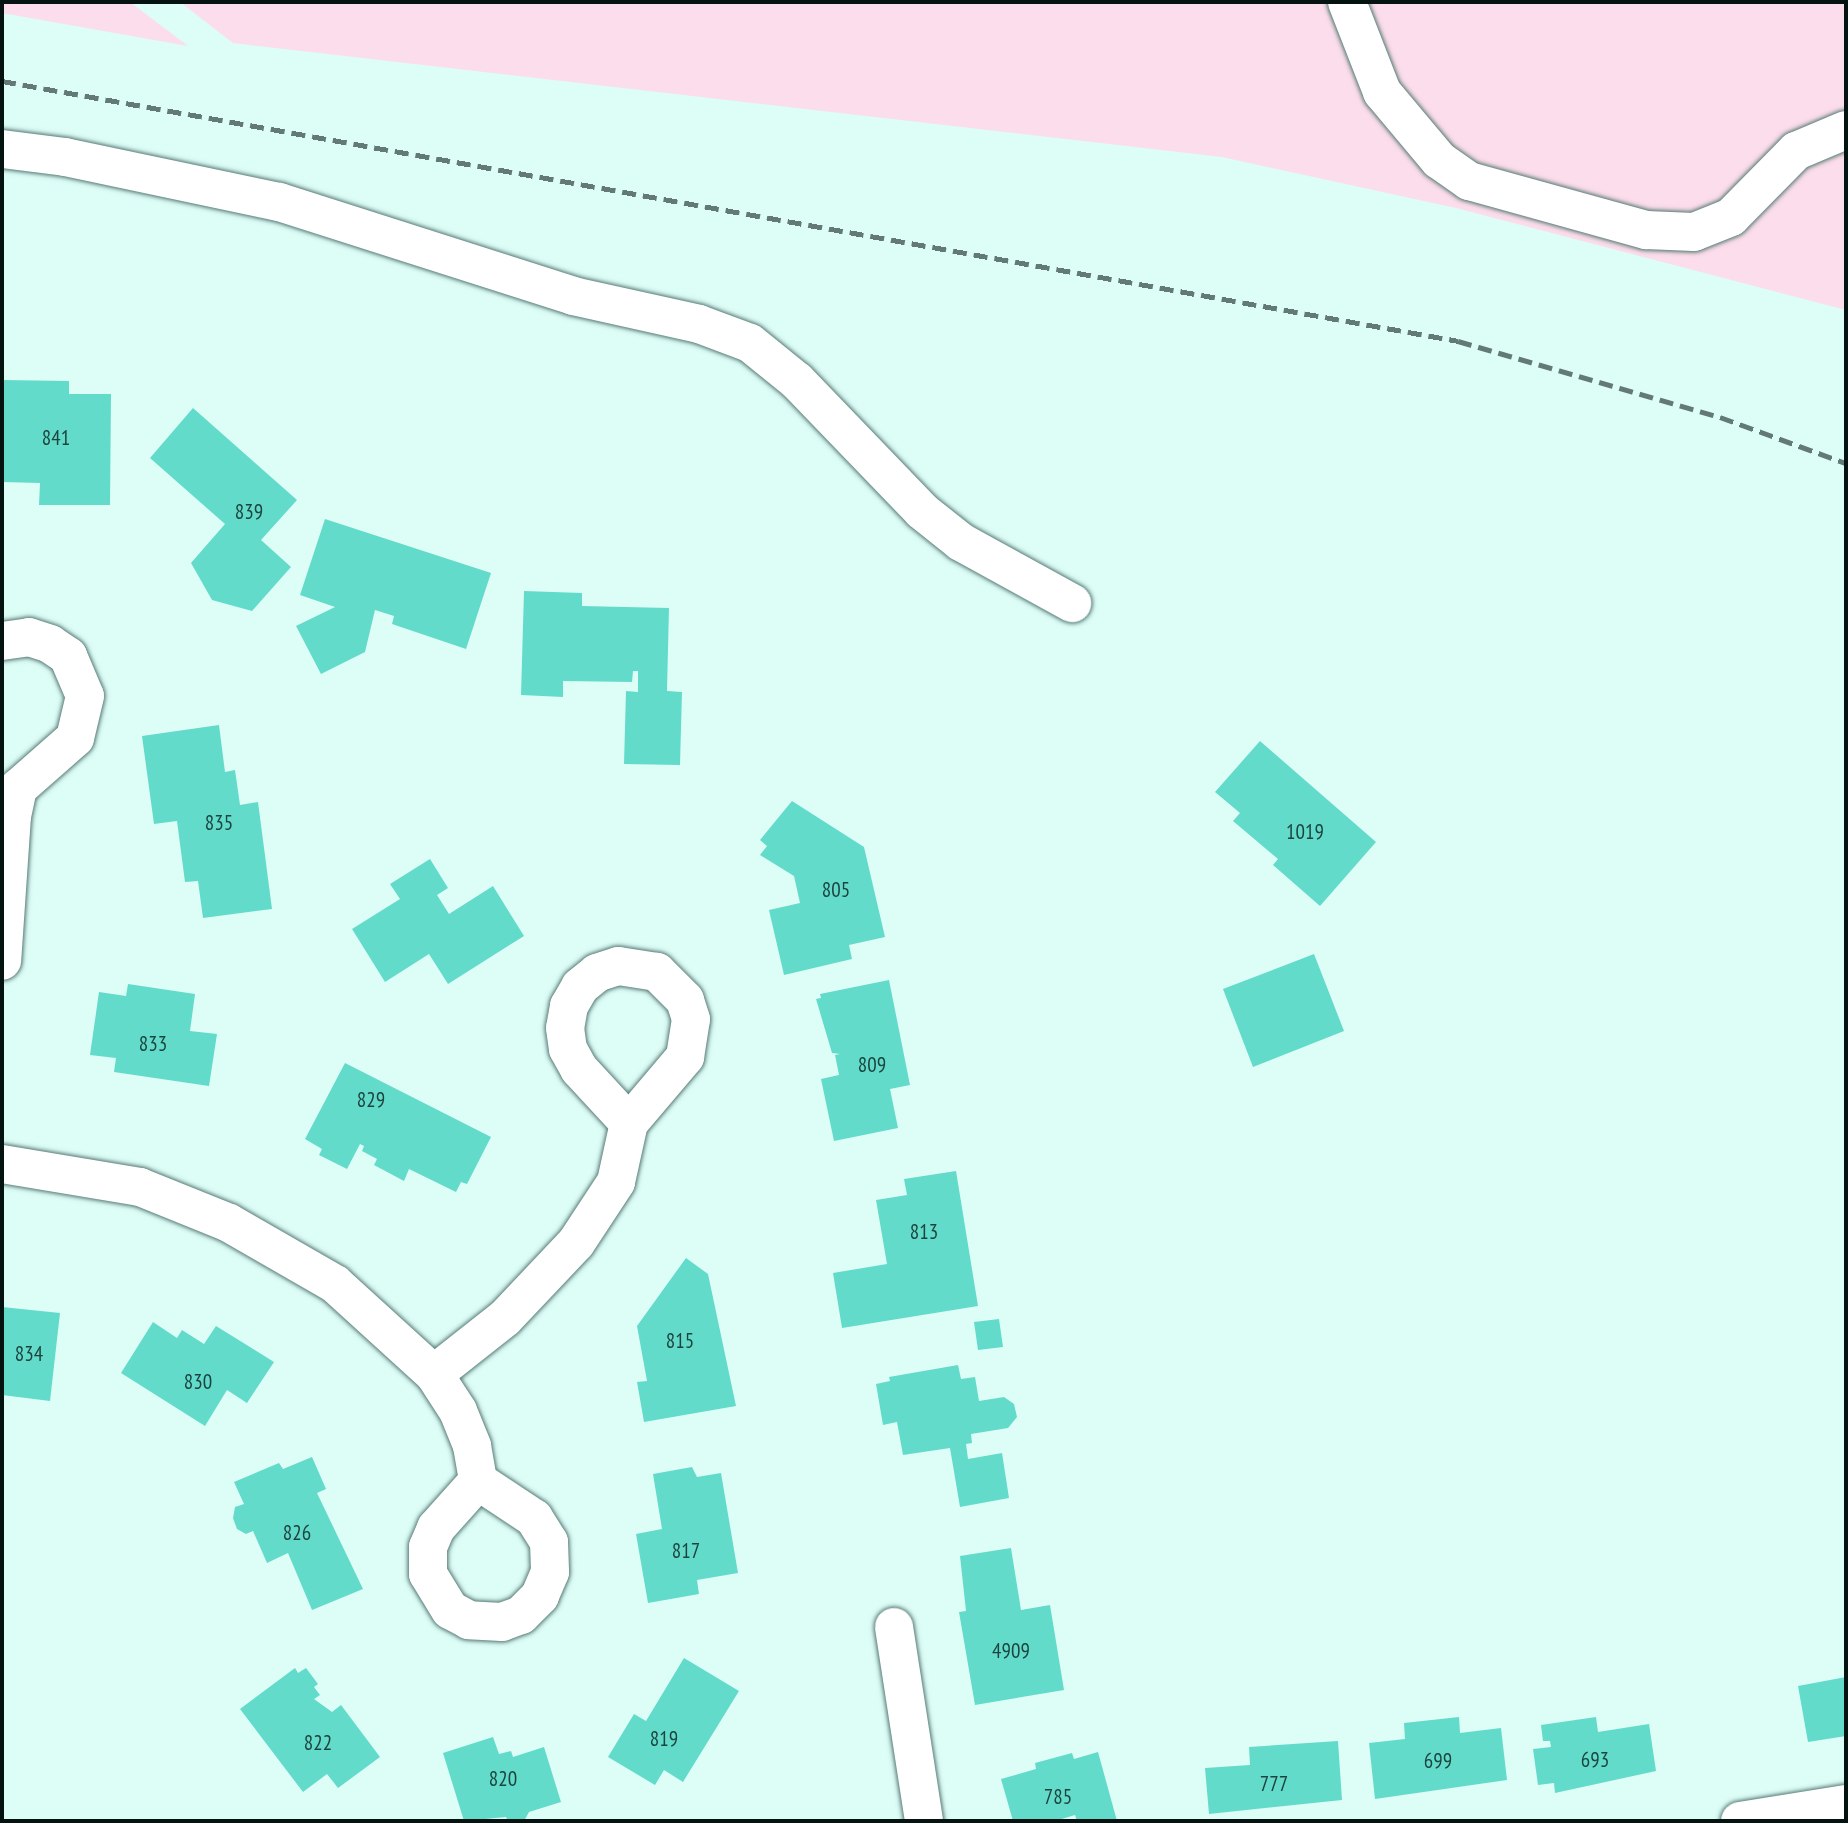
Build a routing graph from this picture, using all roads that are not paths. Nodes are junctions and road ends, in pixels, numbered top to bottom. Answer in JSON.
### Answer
{"nodes":[{"id":1,"x":1348,"y":2,"type":"edge"},
{"id":2,"x":1846,"y":130,"type":"edge"},
{"id":3,"x":2,"y":149,"type":"edge"},
{"id":4,"x":1072,"y":603,"type":"dead end"},
{"id":5,"x":2,"y":640,"type":"edge"},
{"id":6,"x":10,"y":781,"type":"edge"},
{"id":7,"x":2,"y":961,"type":"edge"},
{"id":8,"x":629,"y":1123,"type":"dead end"},
{"id":9,"x":2,"y":1164,"type":"edge"},
{"id":10,"x":434,"y":1374,"type":"junction"},
{"id":11,"x":478,"y":1480,"type":"dead end"},
{"id":12,"x":894,"y":1627,"type":"dead end"},
{"id":13,"x":1846,"y":1804,"type":"edge"},
{"id":14,"x":924,"y":1821,"type":"edge"},
{"id":15,"x":1740,"y":1821,"type":"edge"}],
"edges":[{"from":1,"to":2,"type":"street"},
{"from":3,"to":4,"type":"street"},
{"from":5,"to":6,"type":"street"},
{"from":6,"to":7,"type":"street"},
{"from":8,"to":10,"type":"street"},
{"from":9,"to":10,"type":"street"},
{"from":10,"to":11,"type":"street"},
{"from":12,"to":14,"type":"street"},
{"from":13,"to":15,"type":"street"}]}
